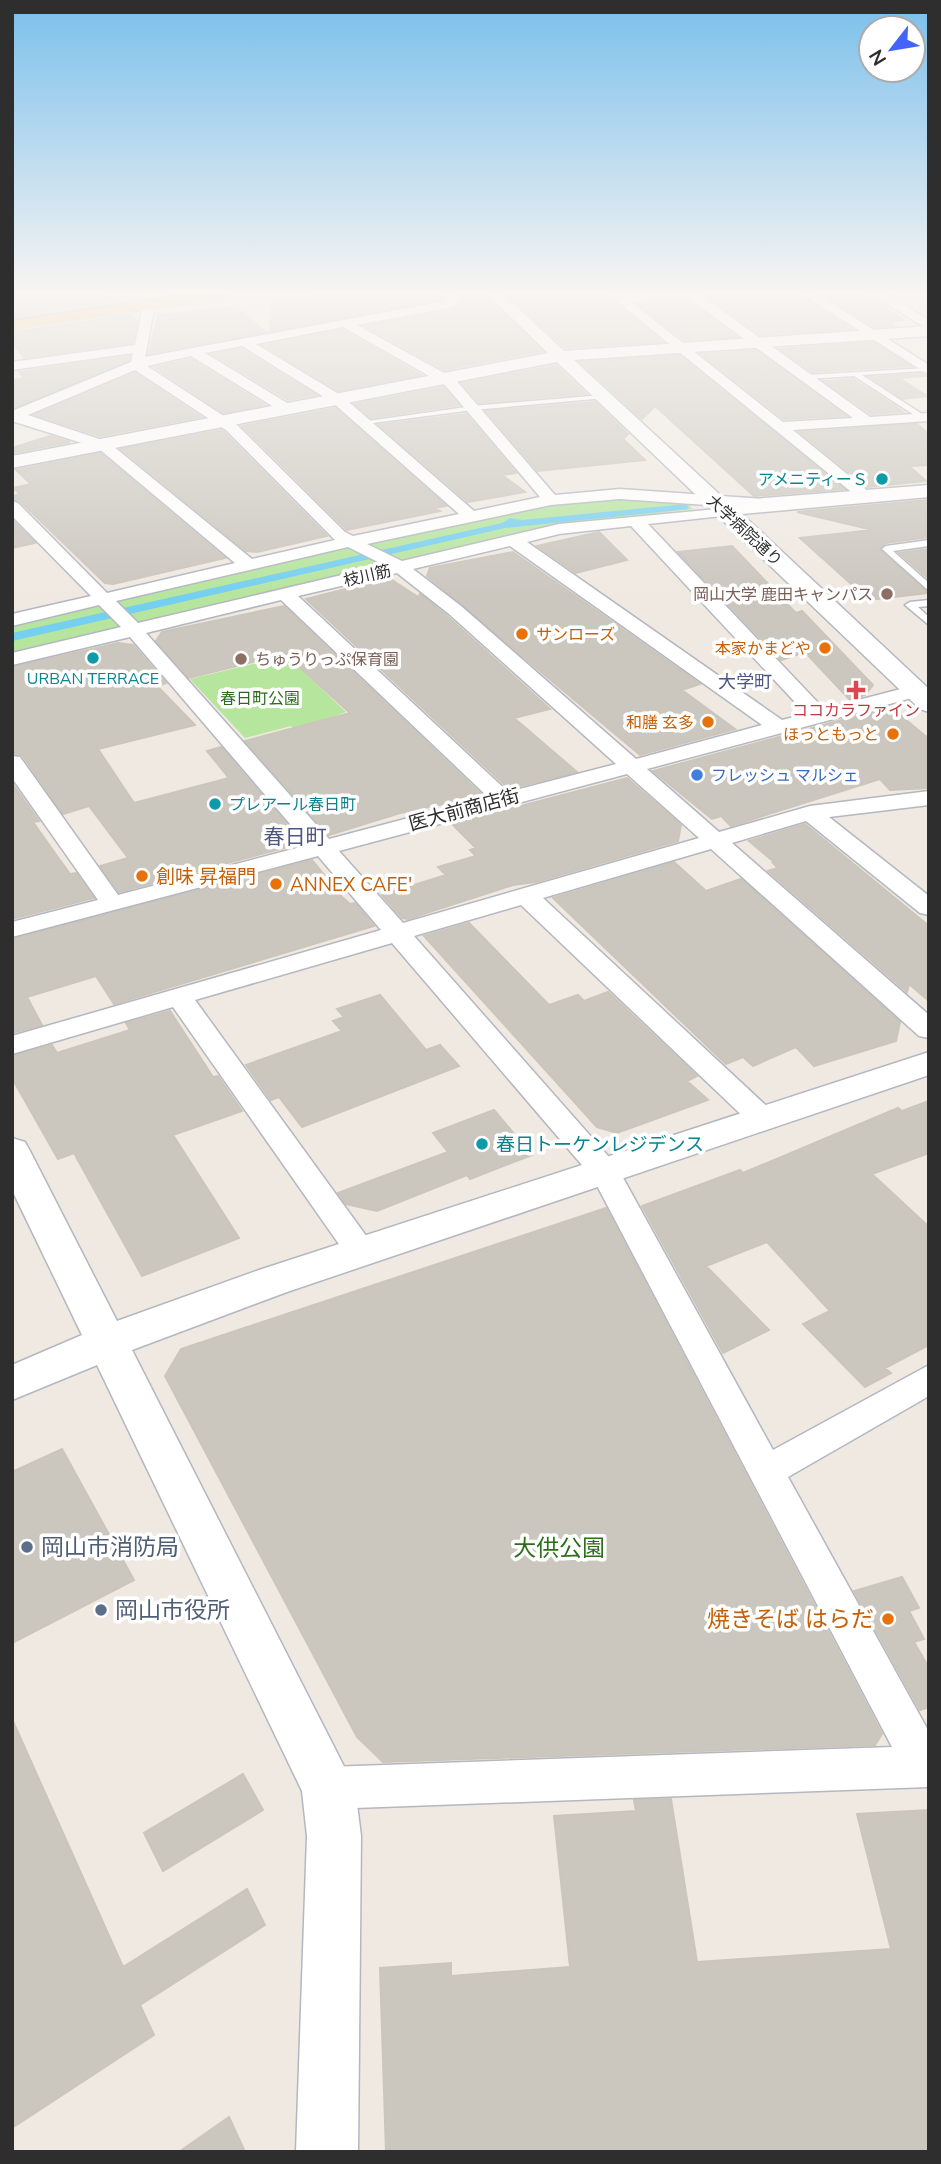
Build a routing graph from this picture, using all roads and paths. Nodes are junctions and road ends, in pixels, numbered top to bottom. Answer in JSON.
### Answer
{"nodes":[{"id":1,"x":51,"y":395,"type":"edge"},
{"id":2,"x":189,"y":395,"type":"edge"},
{"id":3,"x":264,"y":395,"type":"edge"},
{"id":4,"x":330,"y":395,"type":"edge"},
{"id":5,"x":358,"y":395,"type":"edge"},
{"id":6,"x":461,"y":395,"type":"edge"},
{"id":7,"x":739,"y":395,"type":"edge"},
{"id":8,"x":832,"y":395,"type":"edge"},
{"id":9,"x":890,"y":395,"type":"edge"},
{"id":10,"x":603,"y":397,"type":"joint"},
{"id":11,"x":337,"y":399,"type":"junction"},
{"id":12,"x":473,"y":408,"type":"junction"},
{"id":13,"x":287,"y":409,"type":"junction"},
{"id":14,"x":13,"y":412,"type":"edge"},
{"id":15,"x":925,"y":417,"type":"edge"},
{"id":16,"x":224,"y":421,"type":"junction"},
{"id":17,"x":867,"y":421,"type":"junction"},
{"id":18,"x":365,"y":422,"type":"junction"},
{"id":19,"x":780,"y":427,"type":"junction"},
{"id":20,"x":103,"y":444,"type":"junction"},
{"id":21,"x":12,"y":462,"type":"edge"},
{"id":22,"x":686,"y":474,"type":"junction"},
{"id":23,"x":929,"y":491,"type":"edge"},
{"id":24,"x":620,"y":494,"type":"junction"},
{"id":25,"x":866,"y":496,"type":"junction"},
{"id":26,"x":551,"y":500,"type":"junction"},
{"id":27,"x":718,"y":505,"type":"junction"},
{"id":28,"x":12,"y":506,"type":"edge"},
{"id":29,"x":469,"y":515,"type":"junction"},
{"id":30,"x":635,"y":520,"type":"junction"},
{"id":31,"x":512,"y":539,"type":"junction"},
{"id":32,"x":929,"y":545,"type":"edge"},
{"id":33,"x":365,"y":549,"type":"junction"},
{"id":34,"x":248,"y":565,"type":"junction"},
{"id":35,"x":400,"y":567,"type":"junction"},
{"id":36,"x":929,"y":588,"type":"edge"},
{"id":37,"x":285,"y":594,"type":"junction"},
{"id":38,"x":929,"y":603,"type":"edge"},
{"id":39,"x":119,"y":613,"type":"junction"},
{"id":40,"x":12,"y":620,"type":"edge"},
{"id":41,"x":929,"y":622,"type":"edge"},
{"id":42,"x":12,"y":659,"type":"edge"},
{"id":43,"x":925,"y":693,"type":"edge"},
{"id":44,"x":818,"y":716,"type":"junction"},
{"id":45,"x":778,"y":727,"type":"junction"},
{"id":46,"x":12,"y":762,"type":"edge"},
{"id":47,"x":629,"y":765,"type":"junction"},
{"id":48,"x":929,"y":798,"type":"edge"},
{"id":49,"x":503,"y":799,"type":"junction"},
{"id":50,"x":810,"y":813,"type":"junction"},
{"id":51,"x":714,"y":840,"type":"junction"},
{"id":52,"x":323,"y":847,"type":"junction"},
{"id":53,"x":526,"y":896,"type":"junction"},
{"id":54,"x":112,"y":903,"type":"junction"},
{"id":55,"x":929,"y":908,"type":"edge"},
{"id":56,"x":12,"y":930,"type":"edge"},
{"id":57,"x":396,"y":932,"type":"junction"},
{"id":58,"x":179,"y":997,"type":"junction"},
{"id":59,"x":929,"y":1030,"type":"edge"},
{"id":60,"x":12,"y":1045,"type":"edge"},
{"id":61,"x":929,"y":1063,"type":"edge"},
{"id":62,"x":763,"y":1119,"type":"junction"},
{"id":63,"x":12,"y":1151,"type":"edge"},
{"id":64,"x":605,"y":1172,"type":"junction"},
{"id":65,"x":361,"y":1252,"type":"junction"},
{"id":66,"x":108,"y":1342,"type":"junction"},
{"id":67,"x":929,"y":1379,"type":"edge"},
{"id":68,"x":12,"y":1383,"type":"edge"},
{"id":69,"x":766,"y":1472,"type":"junction"},
{"id":70,"x":927,"y":1766,"type":"edge"},
{"id":71,"x":328,"y":1788,"type":"junction"},
{"id":72,"x":327,"y":2152,"type":"edge"}],
"edges":[{"from":1,"to":14,"type":"street"},
{"from":2,"to":16,"type":"street"},
{"from":3,"to":13,"type":"street"},
{"from":4,"to":11,"type":"street"},
{"from":5,"to":11,"type":"street"},
{"from":6,"to":12,"type":"street"},
{"from":7,"to":19,"type":"street"},
{"from":8,"to":17,"type":"street"},
{"from":9,"to":15,"type":"lane"},
{"from":10,"to":12,"type":"lane"},
{"from":10,"to":22,"type":"street","name":"大学病院通り"},
{"from":11,"to":13,"type":"street"},
{"from":11,"to":18,"type":"street"},
{"from":12,"to":18,"type":"lane"},
{"from":12,"to":26,"type":"street"},
{"from":13,"to":16,"type":"street"},
{"from":14,"to":20,"type":"street"},
{"from":15,"to":17,"type":"street"},
{"from":16,"to":20,"type":"street"},
{"from":16,"to":33,"type":"street"},
{"from":17,"to":19,"type":"street"},
{"from":18,"to":29,"type":"street"},
{"from":19,"to":25,"type":"street"},
{"from":20,"to":21,"type":"street"},
{"from":20,"to":34,"type":"street"},
{"from":22,"to":24,"type":"street"},
{"from":22,"to":27,"type":"street","name":"大学病院通り"},
{"from":23,"to":25,"type":"street"},
{"from":24,"to":26,"type":"street"},
{"from":24,"to":27,"type":"street"},
{"from":25,"to":27,"type":"street"},
{"from":26,"to":29,"type":"street"},
{"from":27,"to":30,"type":"street","name":"枝川筋"},
{"from":27,"to":43,"type":"street","name":"大学病院通り"},
{"from":28,"to":39,"type":"street"},
{"from":29,"to":33,"type":"street"},
{"from":30,"to":31,"type":"street","name":"枝川筋"},
{"from":30,"to":44,"type":"street"},
{"from":31,"to":35,"type":"street","name":"枝川筋"},
{"from":31,"to":45,"type":"street"},
{"from":32,"to":36,"type":"lane"},
{"from":33,"to":34,"type":"street"},
{"from":33,"to":35,"type":"street"},
{"from":34,"to":39,"type":"street"},
{"from":35,"to":37,"type":"street","name":"枝川筋"},
{"from":35,"to":47,"type":"street"},
{"from":37,"to":39,"type":"street","name":"枝川筋"},
{"from":37,"to":49,"type":"street"},
{"from":38,"to":41,"type":"lane"},
{"from":39,"to":40,"type":"street"},
{"from":39,"to":42,"type":"street","name":"枝川筋"},
{"from":39,"to":52,"type":"street"},
{"from":43,"to":44,"type":"street","name":"医大前商店街"},
{"from":44,"to":45,"type":"street","name":"医大前商店街"},
{"from":45,"to":47,"type":"street","name":"医大前商店街"},
{"from":46,"to":54,"type":"street"},
{"from":47,"to":49,"type":"street","name":"医大前商店街"},
{"from":47,"to":51,"type":"street"},
{"from":48,"to":50,"type":"street"},
{"from":49,"to":52,"type":"street","name":"医大前商店街"},
{"from":50,"to":51,"type":"street"},
{"from":50,"to":55,"type":"street"},
{"from":51,"to":53,"type":"street"},
{"from":51,"to":59,"type":"street"},
{"from":52,"to":54,"type":"street","name":"医大前商店街"},
{"from":52,"to":57,"type":"street"},
{"from":53,"to":57,"type":"street"},
{"from":53,"to":62,"type":"street"},
{"from":54,"to":56,"type":"street","name":"医大前商店街"},
{"from":57,"to":58,"type":"street"},
{"from":57,"to":64,"type":"street"},
{"from":58,"to":60,"type":"street"},
{"from":58,"to":65,"type":"street"},
{"from":61,"to":62,"type":"street"},
{"from":62,"to":64,"type":"street"},
{"from":63,"to":66,"type":"street"},
{"from":64,"to":65,"type":"street"},
{"from":64,"to":69,"type":"street"},
{"from":65,"to":66,"type":"street"},
{"from":66,"to":68,"type":"street"},
{"from":66,"to":71,"type":"street"},
{"from":67,"to":69,"type":"street"},
{"from":69,"to":70,"type":"street"},
{"from":70,"to":71,"type":"street"},
{"from":71,"to":72,"type":"street"}]}
